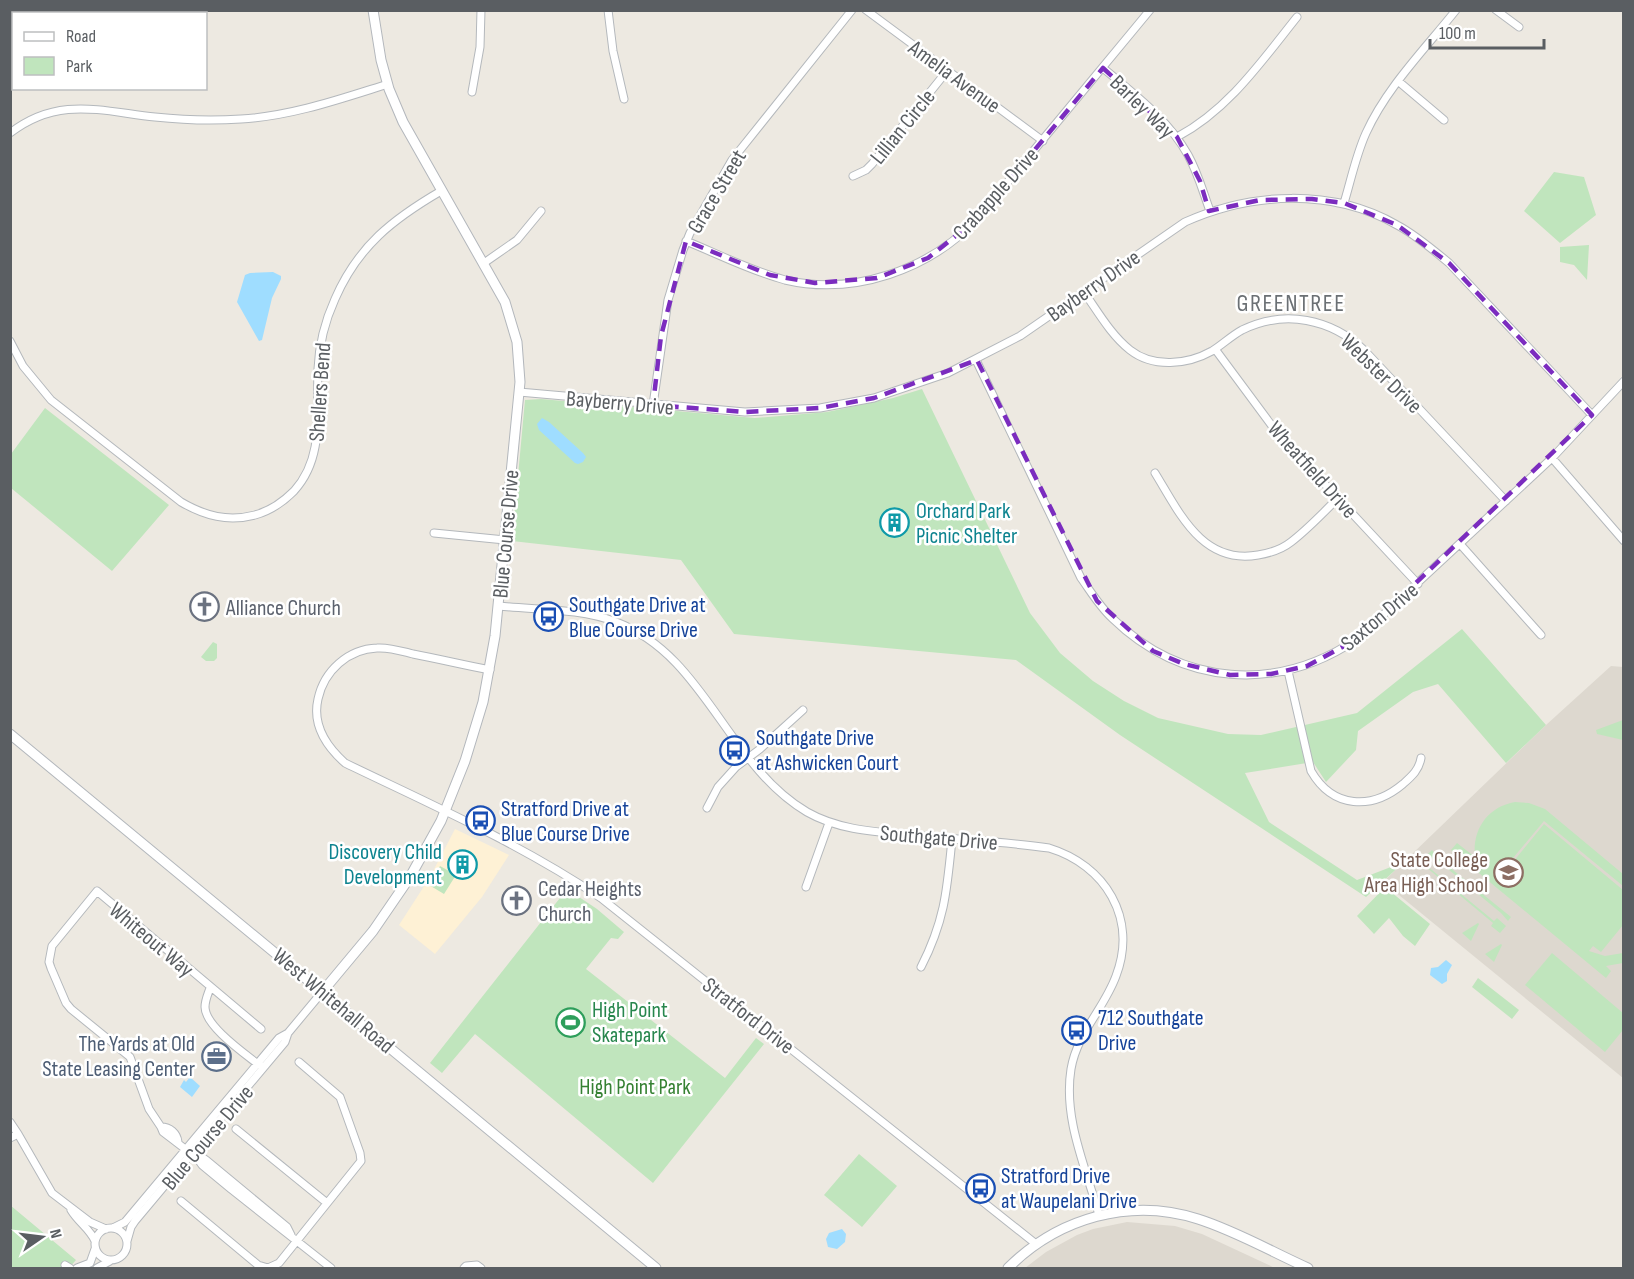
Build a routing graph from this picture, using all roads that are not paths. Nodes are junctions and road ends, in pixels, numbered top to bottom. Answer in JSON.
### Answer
{"nodes":[{"id":1,"x":373,"y":10,"type":"edge"},
{"id":2,"x":481,"y":10,"type":"edge"},
{"id":3,"x":608,"y":10,"type":"edge"},
{"id":4,"x":852,"y":10,"type":"edge"},
{"id":5,"x":866,"y":10,"type":"edge"},
{"id":6,"x":1150,"y":10,"type":"edge"},
{"id":7,"x":1456,"y":10,"type":"edge"},
{"id":8,"x":1496,"y":10,"type":"edge"},
{"id":9,"x":1297,"y":17,"type":"dead end"},
{"id":10,"x":1519,"y":27,"type":"dead end"},
{"id":11,"x":1103,"y":68,"type":"junction"},
{"id":12,"x":947,"y":71,"type":"junction"},
{"id":13,"x":1398,"y":81,"type":"junction"},
{"id":14,"x":388,"y":84,"type":"junction"},
{"id":15,"x":472,"y":92,"type":"dead end"},
{"id":16,"x":624,"y":99,"type":"dead end"},
{"id":17,"x":1444,"y":120,"type":"dead end"},
{"id":18,"x":10,"y":133,"type":"edge"},
{"id":19,"x":1177,"y":137,"type":"junction"},
{"id":20,"x":1043,"y":141,"type":"junction"},
{"id":21,"x":853,"y":176,"type":"dead end"},
{"id":22,"x":441,"y":191,"type":"junction"},
{"id":23,"x":1344,"y":203,"type":"junction"},
{"id":24,"x":541,"y":210,"type":"dead end"},
{"id":25,"x":1210,"y":211,"type":"junction"},
{"id":26,"x":686,"y":241,"type":"junction"},
{"id":27,"x":484,"y":263,"type":"junction"},
{"id":28,"x":1084,"y":292,"type":"junction"},
{"id":29,"x":10,"y":341,"type":"edge"},
{"id":30,"x":1215,"y":349,"type":"junction"},
{"id":31,"x":976,"y":360,"type":"junction"},
{"id":32,"x":1623,"y":381,"type":"edge"},
{"id":33,"x":519,"y":392,"type":"junction"},
{"id":34,"x":653,"y":405,"type":"junction"},
{"id":35,"x":1592,"y":415,"type":"junction"},
{"id":36,"x":1552,"y":458,"type":"junction"},
{"id":37,"x":1155,"y":473,"type":"dead end"},
{"id":38,"x":1338,"y":498,"type":"junction"},
{"id":39,"x":1506,"y":501,"type":"junction"},
{"id":40,"x":434,"y":533,"type":"dead end"},
{"id":41,"x":505,"y":540,"type":"junction"},
{"id":42,"x":1623,"y":541,"type":"edge"},
{"id":43,"x":1460,"y":544,"type":"junction"},
{"id":44,"x":1418,"y":584,"type":"junction"},
{"id":45,"x":499,"y":606,"type":"junction"},
{"id":46,"x":1541,"y":635,"type":"dead end"},
{"id":47,"x":490,"y":670,"type":"junction"},
{"id":48,"x":1288,"y":671,"type":"junction"},
{"id":49,"x":803,"y":710,"type":"dead end"},
{"id":50,"x":10,"y":734,"type":"edge"},
{"id":51,"x":748,"y":757,"type":"junction"},
{"id":52,"x":1421,"y":758,"type":"dead end"},
{"id":53,"x":707,"y":808,"type":"dead end"},
{"id":54,"x":445,"y":812,"type":"junction"},
{"id":55,"x":831,"y":823,"type":"junction"},
{"id":56,"x":952,"y":838,"type":"junction"},
{"id":57,"x":806,"y":887,"type":"dead end"},
{"id":58,"x":921,"y":967,"type":"dead end"},
{"id":59,"x":210,"y":988,"type":"junction"},
{"id":60,"x":323,"y":991,"type":"junction"},
{"id":61,"x":261,"y":1029,"type":"dead end"},
{"id":62,"x":299,"y":1062,"type":"dead end"},
{"id":63,"x":260,"y":1066,"type":"junction"},
{"id":64,"x":10,"y":1122,"type":"edge"},
{"id":65,"x":236,"y":1129,"type":"dead end"},
{"id":66,"x":18,"y":1134,"type":"junction"},
{"id":67,"x":10,"y":1138,"type":"edge"},
{"id":68,"x":192,"y":1153,"type":"junction"},
{"id":69,"x":181,"y":1201,"type":"dead end"},
{"id":70,"x":327,"y":1203,"type":"junction"},
{"id":71,"x":70,"y":1208,"type":"junction"},
{"id":72,"x":1099,"y":1215,"type":"junction"},
{"id":73,"x":109,"y":1228,"type":"junction"},
{"id":74,"x":293,"y":1238,"type":"junction"},
{"id":75,"x":127,"y":1241,"type":"junction"},
{"id":76,"x":1036,"y":1244,"type":"junction"},
{"id":77,"x":95,"y":1245,"type":"junction"},
{"id":78,"x":110,"y":1261,"type":"junction"},
{"id":79,"x":479,"y":1267,"type":"edge"},
{"id":80,"x":653,"y":1268,"type":"edge"},
{"id":81,"x":77,"y":1269,"type":"edge"},
{"id":82,"x":98,"y":1269,"type":"edge"},
{"id":83,"x":331,"y":1269,"type":"edge"},
{"id":84,"x":464,"y":1269,"type":"edge"},
{"id":85,"x":1008,"y":1269,"type":"edge"},
{"id":86,"x":1308,"y":1269,"type":"edge"}],
"edges":[{"from":1,"to":14,"type":"main road","name":"Blue Course Drive"},
{"from":2,"to":15,"type":"street"},
{"from":3,"to":16,"type":"street"},
{"from":4,"to":26,"type":"street","name":"Grace Street"},
{"from":5,"to":12,"type":"street","name":"Amelia Avenue"},
{"from":6,"to":11,"type":"street","name":"Crabapple Drive"},
{"from":7,"to":13,"type":"street"},
{"from":8,"to":10,"type":"street"},
{"from":9,"to":19,"type":"street"},
{"from":11,"to":19,"type":"street","name":"Barley Way"},
{"from":11,"to":20,"type":"street","name":"Crabapple Drive"},
{"from":12,"to":20,"type":"street","name":"Amelia Avenue"},
{"from":12,"to":21,"type":"street","name":"Lillian Circle"},
{"from":13,"to":17,"type":"street"},
{"from":13,"to":23,"type":"street"},
{"from":14,"to":18,"type":"street"},
{"from":14,"to":22,"type":"main road","name":"Blue Course Drive"},
{"from":19,"to":25,"type":"street","name":"Barley Way"},
{"from":20,"to":26,"type":"street","name":"Crabapple Drive"},
{"from":22,"to":27,"type":"main road","name":"Blue Course Drive"},
{"from":22,"to":29,"type":"street","name":"Shellers Bend"},
{"from":23,"to":25,"type":"street","name":"Bayberry Drive"},
{"from":23,"to":35,"type":"street","name":"Bayberry Drive"},
{"from":24,"to":27,"type":"street"},
{"from":25,"to":28,"type":"street","name":"Bayberry Drive"},
{"from":26,"to":34,"type":"street","name":"Grace Street"},
{"from":27,"to":33,"type":"main road","name":"Blue Course Drive"},
{"from":28,"to":30,"type":"street","name":"Webster Drive"},
{"from":28,"to":31,"type":"street","name":"Bayberry Drive"},
{"from":30,"to":38,"type":"street","name":"Wheatfield Drive"},
{"from":30,"to":39,"type":"street","name":"Webster Drive"},
{"from":31,"to":34,"type":"street","name":"Bayberry Drive"},
{"from":31,"to":48,"type":"street","name":"Saxton Drive"},
{"from":32,"to":35,"type":"street","name":"Saxton Drive"},
{"from":33,"to":34,"type":"street","name":"Bayberry Drive"},
{"from":33,"to":41,"type":"main road","name":"Blue Course Drive"},
{"from":35,"to":36,"type":"street","name":"Saxton Drive"},
{"from":36,"to":39,"type":"street","name":"Saxton Drive"},
{"from":36,"to":42,"type":"street"},
{"from":37,"to":38,"type":"street"},
{"from":38,"to":44,"type":"street","name":"Wheatfield Drive"},
{"from":39,"to":43,"type":"street","name":"Saxton Drive"},
{"from":40,"to":41,"type":"street"},
{"from":41,"to":45,"type":"main road","name":"Blue Course Drive"},
{"from":43,"to":44,"type":"street","name":"Saxton Drive"},
{"from":43,"to":46,"type":"street"},
{"from":44,"to":48,"type":"street","name":"Saxton Drive"},
{"from":45,"to":47,"type":"main road","name":"Blue Course Drive"},
{"from":45,"to":51,"type":"street","name":"Southgate Drive"},
{"from":47,"to":54,"type":"main road","name":"Blue Course Drive"},
{"from":47,"to":54,"type":"street","name":"Stratford Drive"},
{"from":48,"to":52,"type":"street"},
{"from":49,"to":51,"type":"street"},
{"from":50,"to":60,"type":"main road","name":"West Whitehall Road"},
{"from":51,"to":53,"type":"street"},
{"from":51,"to":55,"type":"street","name":"Southgate Drive"},
{"from":54,"to":60,"type":"main road","name":"Blue Course Drive"},
{"from":54,"to":76,"type":"street","name":"Stratford Drive"},
{"from":55,"to":56,"type":"street","name":"Southgate Drive"},
{"from":55,"to":57,"type":"street"},
{"from":56,"to":58,"type":"street"},
{"from":56,"to":72,"type":"street","name":"Southgate Drive"},
{"from":59,"to":61,"type":"street","name":"Whiteout Way"},
{"from":59,"to":63,"type":"street","name":"Whiteout Way"},
{"from":59,"to":68,"type":"street","name":"Whiteout Way"},
{"from":60,"to":63,"type":"street","name":"Blue Course Drive"},
{"from":60,"to":80,"type":"main road","name":"West Whitehall Road"},
{"from":62,"to":70,"type":"street"},
{"from":63,"to":68,"type":"street","name":"Blue Course Drive"},
{"from":64,"to":66,"type":"street"},
{"from":65,"to":70,"type":"street"},
{"from":66,"to":67,"type":"street"},
{"from":66,"to":71,"type":"street"},
{"from":68,"to":73,"type":"street","name":"Blue Course Drive"},
{"from":68,"to":74,"type":"street","name":"Whiteout Way"},
{"from":68,"to":75,"type":"street","name":"Blue Course Drive"},
{"from":69,"to":74,"type":"street"},
{"from":70,"to":74,"type":"street"},
{"from":71,"to":73,"type":"street"},
{"from":71,"to":77,"type":"street"},
{"from":72,"to":76,"type":"main road"},
{"from":72,"to":86,"type":"main road"},
{"from":73,"to":75,"type":"street"},
{"from":73,"to":77,"type":"street","name":"Blue Course Drive"},
{"from":74,"to":83,"type":"street","name":"Whiteout Way"},
{"from":75,"to":78,"type":"street","name":"Blue Course Drive"},
{"from":76,"to":85,"type":"main road"},
{"from":77,"to":78,"type":"street"},
{"from":77,"to":81,"type":"street","name":"Blue Course Drive"},
{"from":78,"to":82,"type":"street","name":"Blue Course Drive"},
{"from":79,"to":84,"type":"street"}]}
